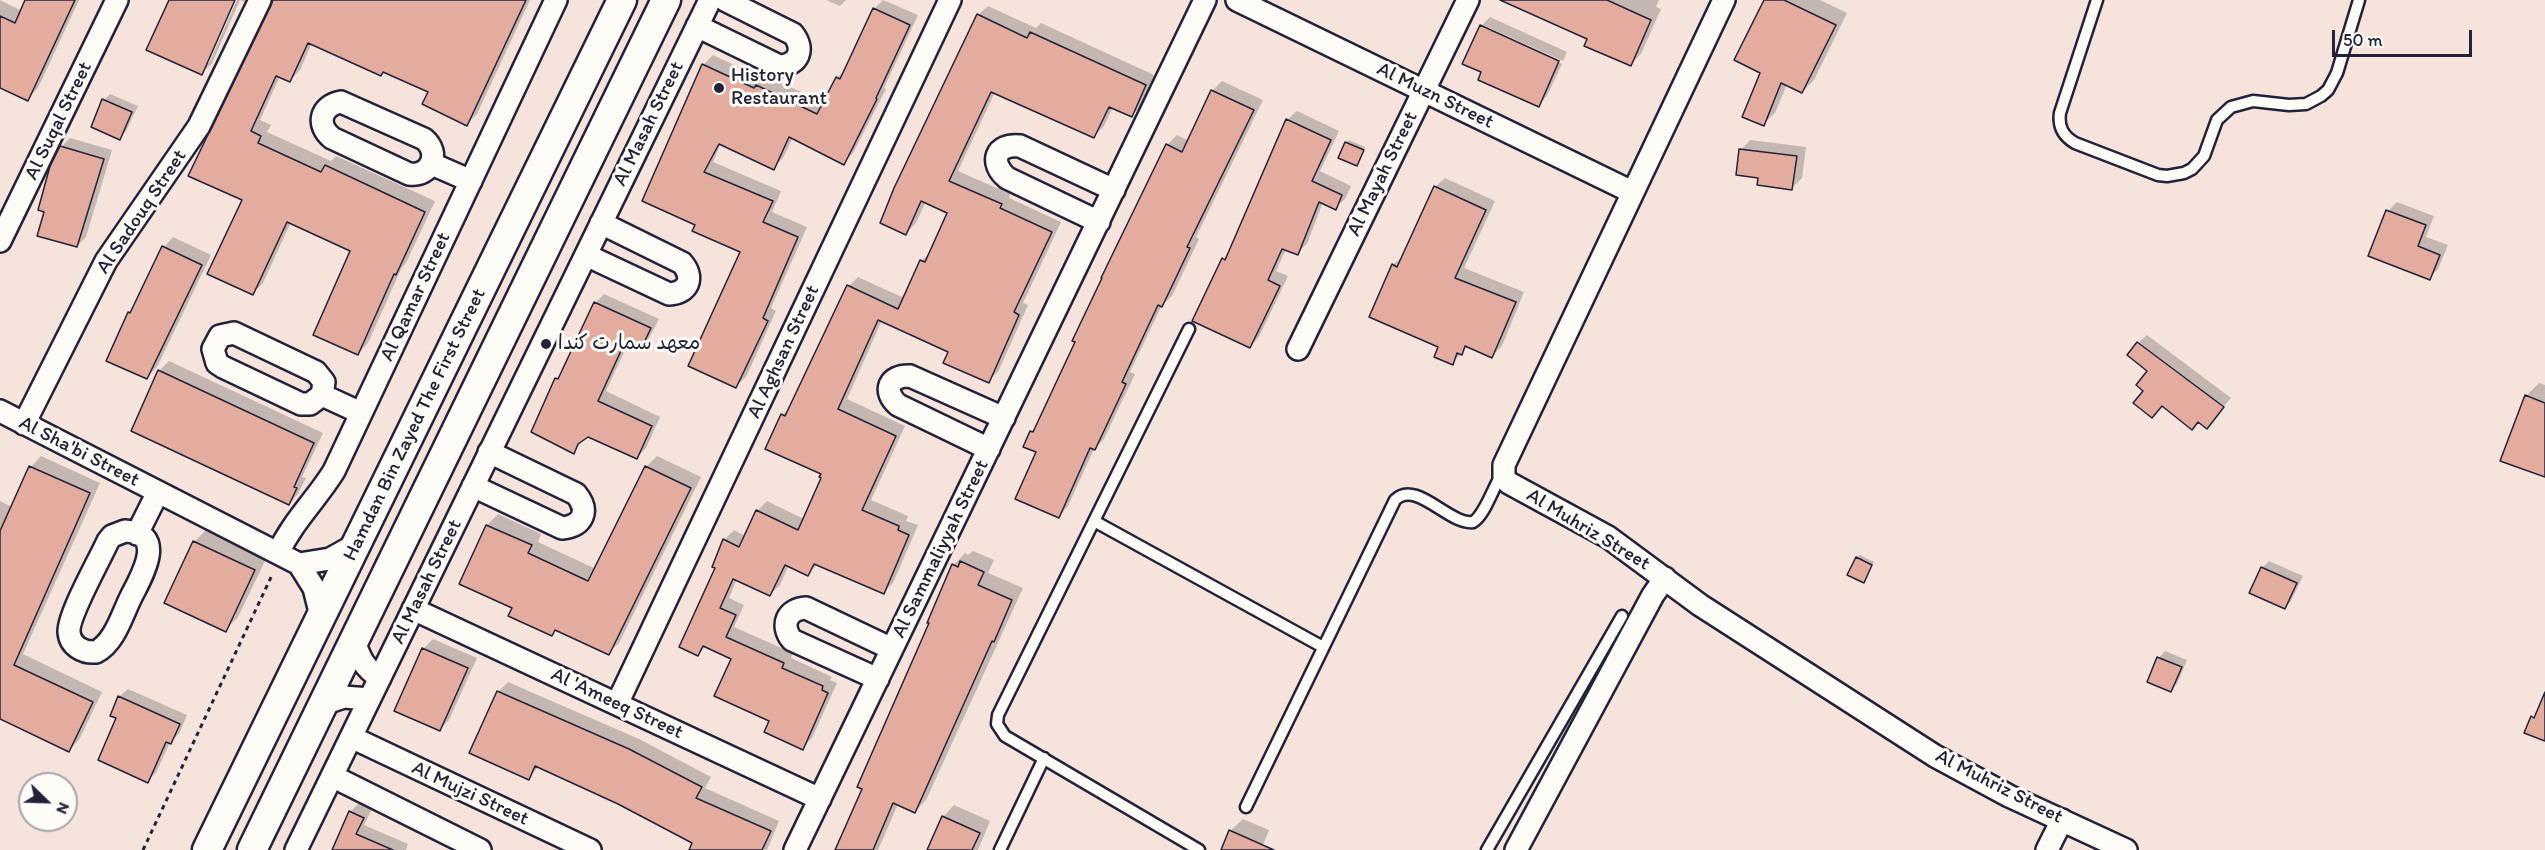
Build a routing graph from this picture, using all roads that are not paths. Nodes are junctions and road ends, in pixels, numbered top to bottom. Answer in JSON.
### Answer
{"nodes":[{"id":1,"x":117,"y":0,"type":"edge"},
{"id":2,"x":260,"y":0,"type":"edge"},
{"id":3,"x":556,"y":0,"type":"edge"},
{"id":4,"x":622,"y":0,"type":"edge"},
{"id":5,"x":666,"y":0,"type":"edge"},
{"id":6,"x":710,"y":0,"type":"edge"},
{"id":7,"x":725,"y":0,"type":"edge"},
{"id":8,"x":950,"y":0,"type":"edge"},
{"id":9,"x":1205,"y":0,"type":"edge"},
{"id":10,"x":1237,"y":0,"type":"edge"},
{"id":11,"x":1468,"y":0,"type":"edge"},
{"id":12,"x":1724,"y":0,"type":"edge"},
{"id":13,"x":2097,"y":0,"type":"edge"},
{"id":14,"x":2359,"y":0,"type":"edge"},
{"id":15,"x":697,"y":26,"type":"junction"},
{"id":16,"x":1424,"y":91,"type":"junction"},
{"id":17,"x":432,"y":164,"type":"junction"},
{"id":18,"x":471,"y":181,"type":"junction"},
{"id":19,"x":1114,"y":190,"type":"junction"},
{"id":20,"x":1632,"y":192,"type":"junction"},
{"id":21,"x":1099,"y":222,"type":"junction"},
{"id":22,"x":601,"y":223,"type":"junction"},
{"id":23,"x":0,"y":241,"type":"edge"},
{"id":24,"x":586,"y":255,"type":"junction"},
{"id":25,"x":1189,"y":329,"type":"dead end"},
{"id":26,"x":1298,"y":349,"type":"dead end"},
{"id":27,"x":322,"y":395,"type":"junction"},
{"id":28,"x":0,"y":411,"type":"edge"},
{"id":29,"x":361,"y":413,"type":"junction"},
{"id":30,"x":1004,"y":418,"type":"junction"},
{"id":31,"x":24,"y":424,"type":"junction"},
{"id":32,"x":989,"y":449,"type":"junction"},
{"id":33,"x":489,"y":452,"type":"junction"},
{"id":34,"x":1502,"y":474,"type":"junction"},
{"id":35,"x":473,"y":486,"type":"junction"},
{"id":36,"x":158,"y":492,"type":"junction"},
{"id":37,"x":1094,"y":521,"type":"junction"},
{"id":38,"x":137,"y":534,"type":"junction"},
{"id":39,"x":357,"y":544,"type":"junction"},
{"id":40,"x":278,"y":553,"type":"junction"},
{"id":41,"x":299,"y":564,"type":"junction"},
{"id":42,"x":1665,"y":578,"type":"junction"},
{"id":43,"x":413,"y":609,"type":"junction"},
{"id":44,"x":321,"y":616,"type":"junction"},
{"id":45,"x":1622,"y":616,"type":"dead end"},
{"id":46,"x":354,"y":641,"type":"junction"},
{"id":47,"x":1323,"y":647,"type":"junction"},
{"id":48,"x":892,"y":649,"type":"junction"},
{"id":49,"x":380,"y":678,"type":"junction"},
{"id":50,"x":878,"y":679,"type":"junction"},
{"id":51,"x":369,"y":699,"type":"junction"},
{"id":52,"x":323,"y":704,"type":"junction"},
{"id":53,"x":617,"y":704,"type":"junction"},
{"id":54,"x":351,"y":737,"type":"junction"},
{"id":55,"x":1044,"y":758,"type":"junction"},
{"id":56,"x":332,"y":776,"type":"junction"},
{"id":57,"x":820,"y":799,"type":"junction"},
{"id":58,"x":1246,"y":807,"type":"dead end"},
{"id":59,"x":2062,"y":820,"type":"junction"},
{"id":60,"x":207,"y":850,"type":"edge"},
{"id":61,"x":252,"y":850,"type":"edge"},
{"id":62,"x":296,"y":850,"type":"edge"},
{"id":63,"x":480,"y":850,"type":"edge"},
{"id":64,"x":590,"y":850,"type":"edge"},
{"id":65,"x":795,"y":850,"type":"edge"},
{"id":66,"x":1000,"y":850,"type":"edge"},
{"id":67,"x":1199,"y":850,"type":"edge"},
{"id":68,"x":1487,"y":850,"type":"edge"},
{"id":69,"x":1516,"y":850,"type":"edge"},
{"id":70,"x":2047,"y":850,"type":"edge"},
{"id":71,"x":2126,"y":850,"type":"edge"}],
"edges":[{"from":1,"to":23,"type":"street","name":"Al Suqal Street"},
{"from":2,"to":31,"type":"street","name":"Al Sadouq Street"},
{"from":3,"to":18,"type":"street","name":"Al Qamar Street"},
{"from":4,"to":39,"type":"main road","name":"Hamdan Bin Zayed The First Street"},
{"from":5,"to":46,"type":"main road","name":"Hamdan Bin Zayed The First Street"},
{"from":6,"to":15,"type":"street","name":"Al Masah Street"},
{"from":7,"to":15,"type":"street"},
{"from":8,"to":53,"type":"street","name":"Al Aghsan Street"},
{"from":9,"to":19,"type":"street","name":"Al Sammaliyyah Street"},
{"from":10,"to":16,"type":"street","name":"Al Muzn Street"},
{"from":11,"to":16,"type":"street","name":"Al Mayah Street"},
{"from":12,"to":20,"type":"street"},
{"from":13,"to":14,"type":"lane"},
{"from":15,"to":22,"type":"street","name":"Al Masah Street"},
{"from":16,"to":20,"type":"street","name":"Al Muzn Street"},
{"from":16,"to":26,"type":"street","name":"Al Mayah Street"},
{"from":17,"to":17,"type":"street"},
{"from":17,"to":18,"type":"street"},
{"from":18,"to":29,"type":"street","name":"Al Qamar Street"},
{"from":19,"to":21,"type":"street","name":"Al Sammaliyyah Street"},
{"from":19,"to":21,"type":"street"},
{"from":20,"to":34,"type":"street"},
{"from":21,"to":30,"type":"street","name":"Al Sammaliyyah Street"},
{"from":22,"to":24,"type":"street","name":"Al Masah Street"},
{"from":22,"to":24,"type":"street"},
{"from":24,"to":33,"type":"street","name":"Al Masah Street"},
{"from":25,"to":37,"type":"lane"},
{"from":27,"to":27,"type":"street"},
{"from":27,"to":29,"type":"street"},
{"from":28,"to":31,"type":"street","name":"Al Sha'bi Street"},
{"from":29,"to":40,"type":"street","name":"Al Qamar Street"},
{"from":30,"to":32,"type":"street","name":"Al Sammaliyyah Street"},
{"from":30,"to":32,"type":"street","name":"Al Sammaliyyah Street"},
{"from":31,"to":36,"type":"street","name":"Al Sha'bi Street"},
{"from":32,"to":48,"type":"street","name":"Al Sammaliyyah Street"},
{"from":33,"to":35,"type":"street","name":"Al Masah Street"},
{"from":33,"to":35,"type":"street"},
{"from":34,"to":42,"type":"street","name":"Al Muhriz Street"},
{"from":34,"to":47,"type":"lane"},
{"from":35,"to":43,"type":"street","name":"Al Masah Street"},
{"from":36,"to":38,"type":"street","name":"Al Sha'bi Street"},
{"from":36,"to":40,"type":"street","name":"Al Sha'bi Street"},
{"from":37,"to":47,"type":"lane"},
{"from":37,"to":55,"type":"lane"},
{"from":38,"to":38,"type":"street"},
{"from":39,"to":41,"type":"street"},
{"from":39,"to":44,"type":"main road","name":"Hamdan Bin Zayed The First Street"},
{"from":40,"to":41,"type":"street","name":"Al Sha'bi Street"},
{"from":41,"to":44,"type":"street"},
{"from":42,"to":59,"type":"street","name":"Al Muhriz Street"},
{"from":42,"to":69,"type":"street"},
{"from":43,"to":49,"type":"street","name":"Al Masah Street"},
{"from":43,"to":53,"type":"street","name":"Al 'Ameeq Street"},
{"from":44,"to":60,"type":"main road","name":"Hamdan Bin Zayed The First Street"},
{"from":45,"to":68,"type":"lane"},
{"from":46,"to":49,"type":"street"},
{"from":46,"to":52,"type":"main road","name":"Hamdan Bin Zayed The First Street"},
{"from":47,"to":58,"type":"lane"},
{"from":48,"to":50,"type":"street","name":"Al Sammaliyyah Street"},
{"from":48,"to":50,"type":"street","name":"Al Sammaliyyah Street"},
{"from":49,"to":51,"type":"street","name":"Al Masah Street"},
{"from":50,"to":57,"type":"street","name":"Al Sammaliyyah Street"},
{"from":51,"to":52,"type":"street"},
{"from":51,"to":54,"type":"street","name":"Al Masah Street"},
{"from":52,"to":61,"type":"main road","name":"Hamdan Bin Zayed The First Street"},
{"from":53,"to":57,"type":"street","name":"Al 'Ameeq Street"},
{"from":54,"to":56,"type":"street","name":"Al Masah Street"},
{"from":54,"to":64,"type":"street","name":"Al Mujzi Street"},
{"from":55,"to":66,"type":"lane"},
{"from":55,"to":67,"type":"lane"},
{"from":56,"to":62,"type":"street","name":"Al Masah Street"},
{"from":56,"to":63,"type":"street"},
{"from":57,"to":65,"type":"street","name":"Al Sammaliyyah Street"},
{"from":59,"to":70,"type":"street"},
{"from":59,"to":71,"type":"street","name":"Al Muhriz Street"}]}
